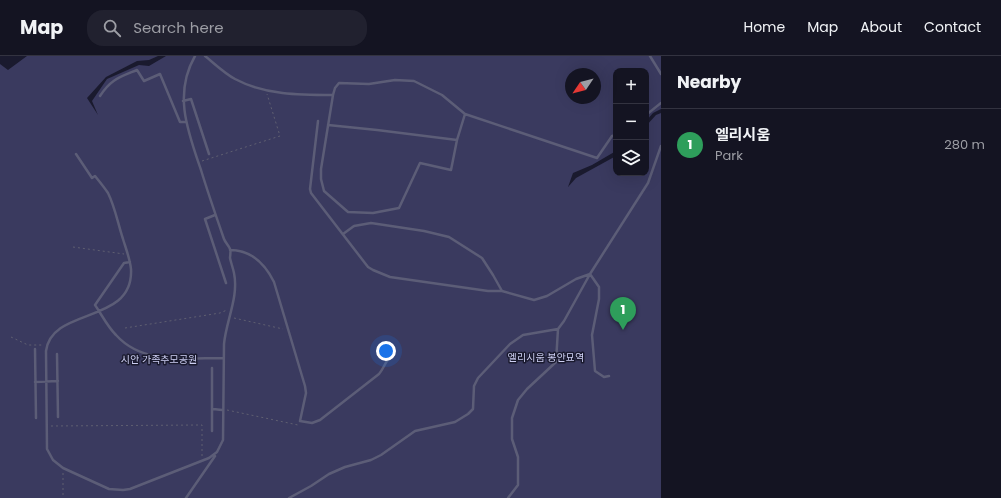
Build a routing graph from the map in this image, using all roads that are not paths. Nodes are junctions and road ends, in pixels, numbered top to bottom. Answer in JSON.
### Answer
{"nodes":[{"id":1,"x":195,"y":56,"type":"edge"},
{"id":2,"x":205,"y":56,"type":"edge"},
{"id":3,"x":650,"y":56,"type":"edge"},
{"id":4,"x":661,"y":74,"type":"edge"},
{"id":5,"x":333,"y":95,"type":"junction"},
{"id":6,"x":100,"y":96,"type":"dead end"},
{"id":7,"x":183,"y":101,"type":"junction"},
{"id":8,"x":661,"y":103,"type":"edge"},
{"id":9,"x":649,"y":113,"type":"edge"},
{"id":10,"x":465,"y":114,"type":"junction"},
{"id":11,"x":318,"y":121,"type":"dead end"},
{"id":12,"x":186,"y":122,"type":"junction"},
{"id":13,"x":328,"y":125,"type":"junction"},
{"id":14,"x":613,"y":136,"type":"edge"},
{"id":15,"x":456,"y":140,"type":"junction"},
{"id":16,"x":661,"y":146,"type":"edge"},
{"id":17,"x":76,"y":154,"type":"dead end"},
{"id":18,"x":209,"y":154,"type":"dead end"},
{"id":19,"x":215,"y":215,"type":"junction"},
{"id":20,"x":343,"y":234,"type":"junction"},
{"id":21,"x":230,"y":250,"type":"junction"},
{"id":22,"x":130,"y":262,"type":"junction"},
{"id":23,"x":590,"y":274,"type":"junction"},
{"id":24,"x":226,"y":283,"type":"dead end"},
{"id":25,"x":502,"y":291,"type":"junction"},
{"id":26,"x":99,"y":311,"type":"junction"},
{"id":27,"x":558,"y":329,"type":"junction"},
{"id":28,"x":35,"y":349,"type":"dead end"},
{"id":29,"x":57,"y":354,"type":"dead end"},
{"id":30,"x":393,"y":355,"type":"dead end"},
{"id":31,"x":223,"y":358,"type":"junction"},
{"id":32,"x":212,"y":368,"type":"dead end"},
{"id":33,"x":609,"y":376,"type":"dead end"},
{"id":34,"x":46,"y":381,"type":"junction"},
{"id":35,"x":58,"y":381,"type":"junction"},
{"id":36,"x":35,"y":382,"type":"junction"},
{"id":37,"x":213,"y":409,"type":"junction"},
{"id":38,"x":222,"y":410,"type":"junction"},
{"id":39,"x":58,"y":417,"type":"dead end"},
{"id":40,"x":36,"y":418,"type":"dead end"},
{"id":41,"x":212,"y":431,"type":"dead end"},
{"id":42,"x":217,"y":452,"type":"junction"},
{"id":43,"x":186,"y":498,"type":"edge"},
{"id":44,"x":289,"y":498,"type":"edge"},
{"id":45,"x":508,"y":498,"type":"edge"}],
"edges":[{"from":1,"to":7,"type":"lane"},
{"from":2,"to":5,"type":"lane"},
{"from":3,"to":4,"type":"lane"},
{"from":5,"to":10,"type":"lane"},
{"from":5,"to":13,"type":"lane"},
{"from":6,"to":12,"type":"lane"},
{"from":7,"to":12,"type":"lane"},
{"from":7,"to":18,"type":"lane"},
{"from":8,"to":9,"type":"lane"},
{"from":10,"to":14,"type":"lane"},
{"from":10,"to":15,"type":"lane"},
{"from":11,"to":20,"type":"lane"},
{"from":12,"to":19,"type":"lane"},
{"from":13,"to":15,"type":"lane"},
{"from":13,"to":15,"type":"lane"},
{"from":16,"to":23,"type":"lane"},
{"from":17,"to":22,"type":"lane"},
{"from":19,"to":21,"type":"lane"},
{"from":19,"to":24,"type":"lane"},
{"from":20,"to":25,"type":"lane"},
{"from":20,"to":25,"type":"lane"},
{"from":21,"to":30,"type":"lane"},
{"from":21,"to":31,"type":"lane"},
{"from":22,"to":26,"type":"lane"},
{"from":22,"to":26,"type":"lane"},
{"from":23,"to":25,"type":"lane"},
{"from":23,"to":27,"type":"lane"},
{"from":23,"to":33,"type":"lane"},
{"from":26,"to":31,"type":"lane"},
{"from":26,"to":34,"type":"lane"},
{"from":27,"to":44,"type":"lane"},
{"from":27,"to":45,"type":"lane"},
{"from":28,"to":36,"type":"lane"},
{"from":29,"to":35,"type":"lane"},
{"from":31,"to":38,"type":"lane"},
{"from":32,"to":37,"type":"lane"},
{"from":34,"to":35,"type":"lane"},
{"from":34,"to":36,"type":"lane"},
{"from":34,"to":42,"type":"lane"},
{"from":35,"to":39,"type":"lane"},
{"from":36,"to":40,"type":"lane"},
{"from":37,"to":38,"type":"lane"},
{"from":37,"to":41,"type":"lane"},
{"from":38,"to":42,"type":"lane"},
{"from":42,"to":43,"type":"lane"}]}
